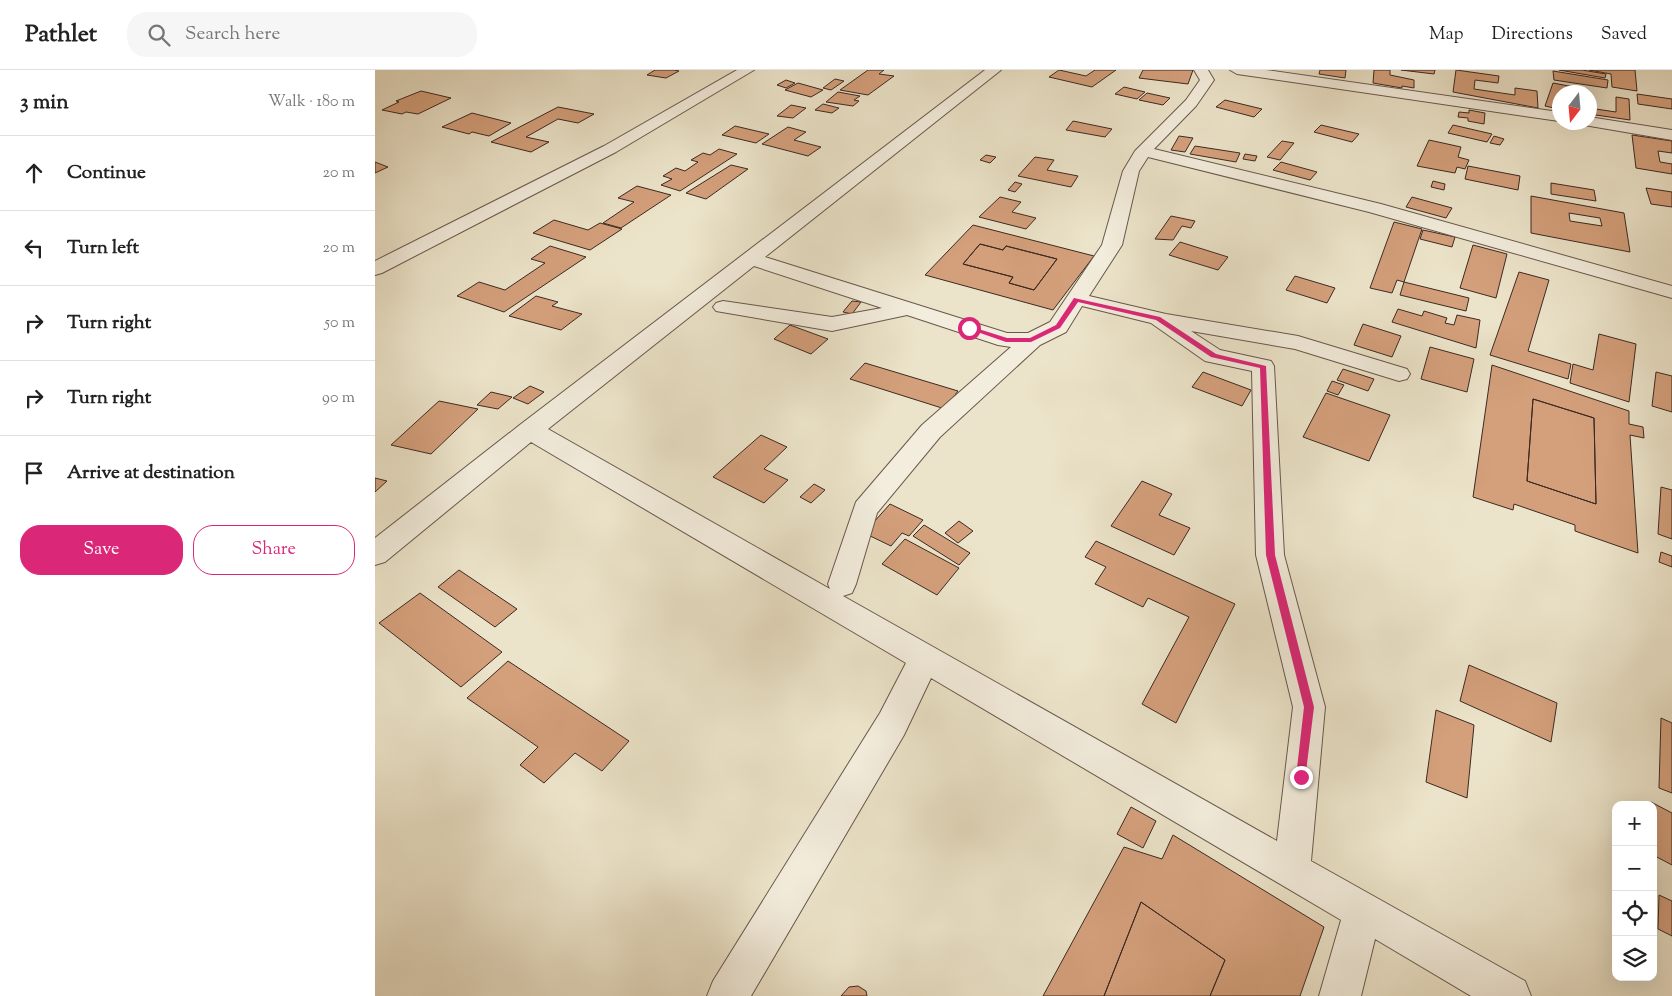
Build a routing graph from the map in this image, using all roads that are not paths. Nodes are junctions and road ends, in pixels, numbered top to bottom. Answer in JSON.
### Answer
{"nodes":[{"id":1,"x":747,"y":70,"type":"edge"},
{"id":2,"x":994,"y":70,"type":"edge"},
{"id":3,"x":1201,"y":70,"type":"edge"},
{"id":4,"x":1237,"y":70,"type":"edge"},
{"id":5,"x":1552,"y":116,"type":"edge"},
{"id":6,"x":1597,"y":123,"type":"edge"},
{"id":7,"x":1672,"y":135,"type":"edge"},
{"id":8,"x":1143,"y":151,"type":"junction"},
{"id":9,"x":751,"y":259,"type":"junction"},
{"id":10,"x":375,"y":269,"type":"edge"},
{"id":11,"x":1672,"y":292,"type":"edge"},
{"id":12,"x":1077,"y":300,"type":"junction"},
{"id":13,"x":723,"y":307,"type":"dead end"},
{"id":14,"x":909,"y":309,"type":"junction"},
{"id":15,"x":1158,"y":318,"type":"junction"},
{"id":16,"x":1031,"y":340,"type":"junction"},
{"id":17,"x":1399,"y":374,"type":"dead end"},
{"id":18,"x":530,"y":430,"type":"junction"},
{"id":19,"x":375,"y":554,"type":"edge"},
{"id":20,"x":842,"y":584,"type":"dead end"},
{"id":21,"x":925,"y":658,"type":"junction"},
{"id":22,"x":1292,"y":869,"type":"junction"},
{"id":23,"x":1363,"y":911,"type":"junction"},
{"id":24,"x":728,"y":996,"type":"edge"},
{"id":25,"x":1340,"y":996,"type":"edge"},
{"id":26,"x":1510,"y":996,"type":"edge"}],
"edges":[{"from":1,"to":10,"type":"street"},
{"from":2,"to":9,"type":"street"},
{"from":3,"to":8,"type":"street"},
{"from":4,"to":5,"type":"street"},
{"from":6,"to":7,"type":"street"},
{"from":8,"to":11,"type":"street"},
{"from":8,"to":12,"type":"street"},
{"from":9,"to":14,"type":"street"},
{"from":9,"to":18,"type":"street"},
{"from":12,"to":15,"type":"street"},
{"from":12,"to":16,"type":"street"},
{"from":13,"to":14,"type":"street"},
{"from":14,"to":16,"type":"street"},
{"from":15,"to":17,"type":"street"},
{"from":15,"to":22,"type":"street"},
{"from":16,"to":20,"type":"street"},
{"from":18,"to":19,"type":"street"},
{"from":18,"to":21,"type":"street"},
{"from":21,"to":22,"type":"street"},
{"from":21,"to":24,"type":"street"},
{"from":22,"to":23,"type":"street"},
{"from":23,"to":25,"type":"street"},
{"from":23,"to":26,"type":"street"}]}
